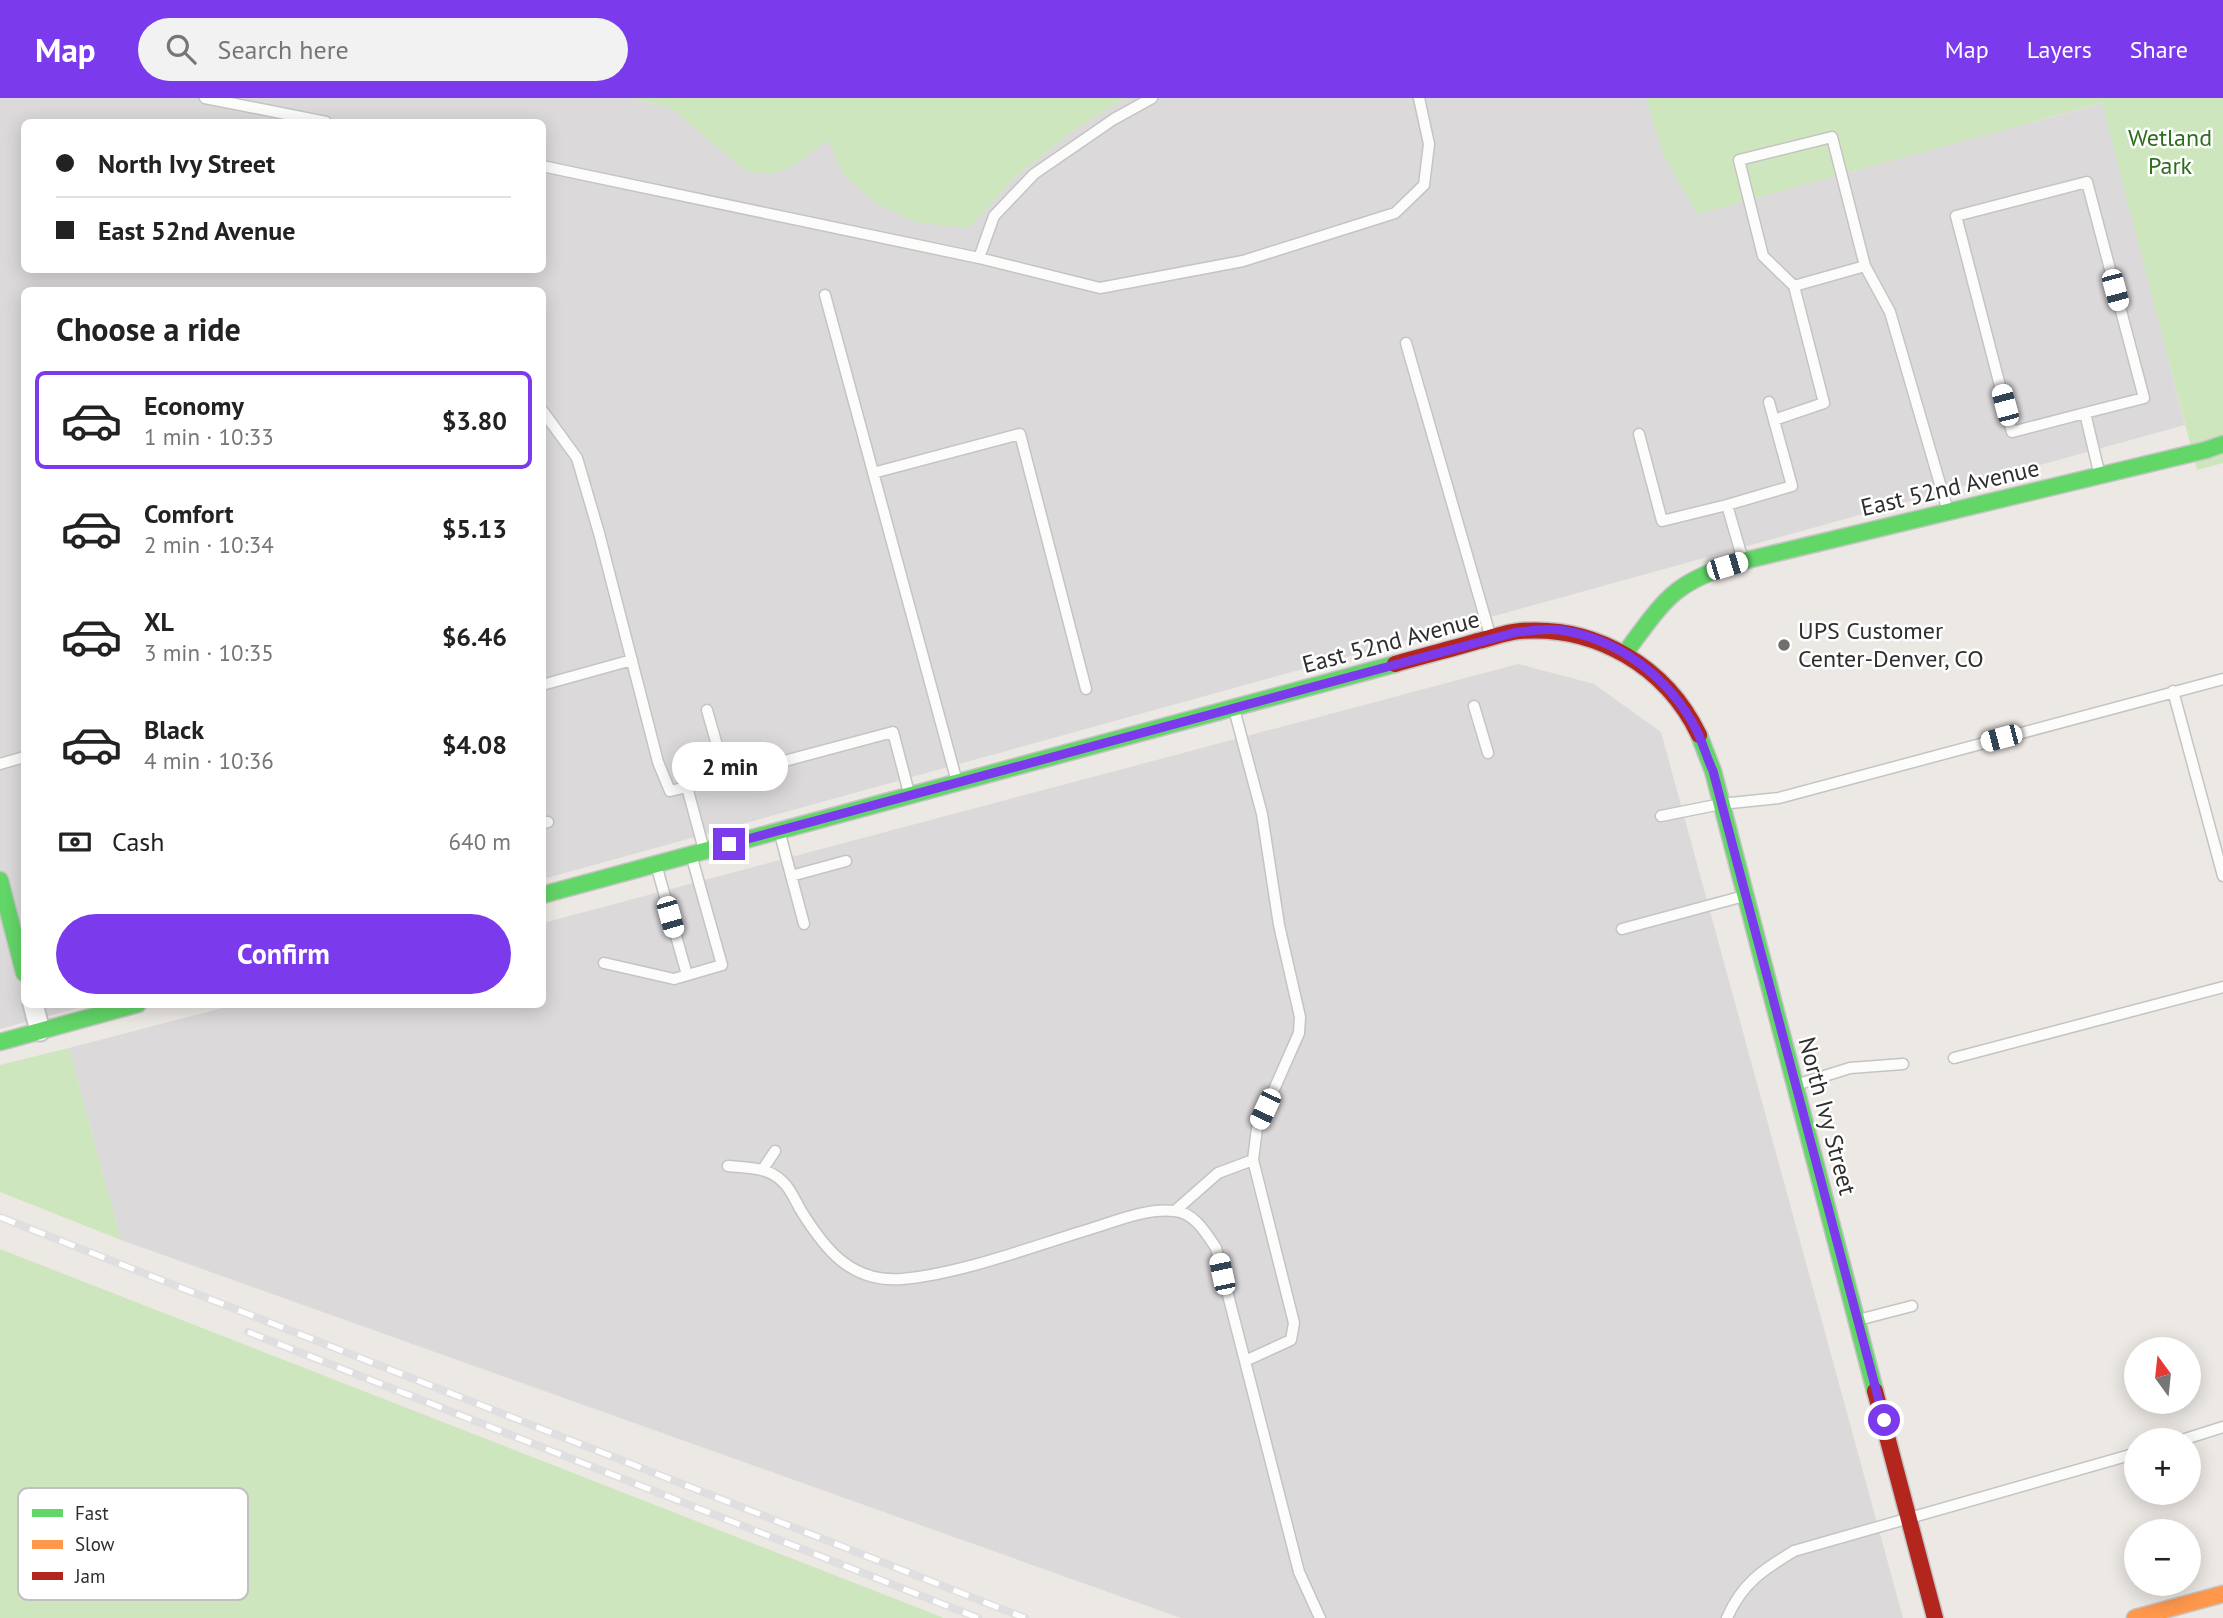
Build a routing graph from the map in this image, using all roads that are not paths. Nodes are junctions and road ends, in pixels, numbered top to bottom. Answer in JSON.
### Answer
{"nodes":[{"id":1,"x":205,"y":98,"type":"edge"},
{"id":2,"x":1152,"y":98,"type":"edge"},
{"id":3,"x":1419,"y":98,"type":"edge"},
{"id":4,"x":311,"y":119,"type":"edge"},
{"id":5,"x":546,"y":167,"type":"edge"},
{"id":6,"x":979,"y":258,"type":"junction"},
{"id":7,"x":1865,"y":266,"type":"junction"},
{"id":8,"x":1794,"y":286,"type":"junction"},
{"id":9,"x":825,"y":295,"type":"dead end"},
{"id":10,"x":1406,"y":343,"type":"dead end"},
{"id":11,"x":1769,"y":402,"type":"dead end"},
{"id":12,"x":2085,"y":413,"type":"junction"},
{"id":13,"x":546,"y":415,"type":"edge"},
{"id":14,"x":1774,"y":420,"type":"junction"},
{"id":15,"x":1639,"y":434,"type":"dead end"},
{"id":16,"x":2223,"y":444,"type":"edge"},
{"id":17,"x":873,"y":473,"type":"junction"},
{"id":18,"x":2100,"y":475,"type":"junction"},
{"id":19,"x":1727,"y":505,"type":"junction"},
{"id":20,"x":1948,"y":512,"type":"junction"},
{"id":21,"x":1743,"y":561,"type":"junction"},
{"id":22,"x":1491,"y":638,"type":"junction"},
{"id":23,"x":1625,"y":653,"type":"junction"},
{"id":24,"x":632,"y":660,"type":"junction"},
{"id":25,"x":2223,"y":679,"type":"edge"},
{"id":26,"x":546,"y":684,"type":"edge"},
{"id":27,"x":1086,"y":690,"type":"dead end"},
{"id":28,"x":2174,"y":691,"type":"junction"},
{"id":29,"x":1474,"y":706,"type":"dead end"},
{"id":30,"x":1233,"y":708,"type":"junction"},
{"id":31,"x":706,"y":710,"type":"dead end"},
{"id":32,"x":1488,"y":753,"type":"dead end"},
{"id":33,"x":21,"y":758,"type":"edge"},
{"id":34,"x":0,"y":764,"type":"edge"},
{"id":35,"x":726,"y":777,"type":"junction"},
{"id":36,"x":957,"y":783,"type":"junction"},
{"id":37,"x":687,"y":787,"type":"junction"},
{"id":38,"x":910,"y":795,"type":"junction"},
{"id":39,"x":1721,"y":804,"type":"junction"},
{"id":40,"x":1661,"y":816,"type":"dead end"},
{"id":41,"x":779,"y":830,"type":"junction"},
{"id":42,"x":698,"y":852,"type":"junction"},
{"id":43,"x":846,"y":861,"type":"dead end"},
{"id":44,"x":656,"y":864,"type":"junction"},
{"id":45,"x":791,"y":876,"type":"junction"},
{"id":46,"x":2223,"y":876,"type":"edge"},
{"id":47,"x":0,"y":880,"type":"edge"},
{"id":48,"x":546,"y":894,"type":"edge"},
{"id":49,"x":1745,"y":895,"type":"junction"},
{"id":50,"x":804,"y":924,"type":"dead end"},
{"id":51,"x":1622,"y":929,"type":"dead end"},
{"id":52,"x":20,"y":941,"type":"edge"},
{"id":53,"x":604,"y":963,"type":"dead end"},
{"id":54,"x":687,"y":975,"type":"junction"},
{"id":55,"x":2223,"y":987,"type":"edge"},
{"id":56,"x":34,"y":1008,"type":"edge"},
{"id":57,"x":118,"y":1008,"type":"edge"},
{"id":58,"x":40,"y":1031,"type":"junction"},
{"id":59,"x":0,"y":1042,"type":"edge"},
{"id":60,"x":1954,"y":1058,"type":"dead end"},
{"id":61,"x":1903,"y":1064,"type":"dead end"},
{"id":62,"x":1795,"y":1085,"type":"junction"},
{"id":63,"x":775,"y":1151,"type":"dead end"},
{"id":64,"x":1253,"y":1160,"type":"junction"},
{"id":65,"x":728,"y":1166,"type":"dead end"},
{"id":66,"x":763,"y":1169,"type":"junction"},
{"id":67,"x":1176,"y":1210,"type":"junction"},
{"id":68,"x":1912,"y":1306,"type":"dead end"},
{"id":69,"x":1857,"y":1320,"type":"junction"},
{"id":70,"x":1245,"y":1361,"type":"junction"},
{"id":71,"x":2223,"y":1427,"type":"edge"},
{"id":72,"x":2201,"y":1434,"type":"edge"},
{"id":73,"x":2124,"y":1457,"type":"edge"},
{"id":74,"x":1909,"y":1519,"type":"junction"},
{"id":75,"x":2223,"y":1594,"type":"edge"},
{"id":76,"x":1320,"y":1618,"type":"edge"},
{"id":77,"x":1727,"y":1618,"type":"edge"},
{"id":78,"x":1935,"y":1618,"type":"edge"},
{"id":79,"x":2135,"y":1618,"type":"edge"}],
"edges":[{"from":1,"to":4,"type":"lane"},
{"from":2,"to":6,"type":"lane"},
{"from":3,"to":6,"type":"lane"},
{"from":5,"to":6,"type":"lane"},
{"from":7,"to":8,"type":"lane"},
{"from":7,"to":8,"type":"lane"},
{"from":7,"to":20,"type":"lane"},
{"from":8,"to":14,"type":"lane"},
{"from":9,"to":17,"type":"lane"},
{"from":10,"to":22,"type":"lane"},
{"from":11,"to":14,"type":"lane"},
{"from":12,"to":12,"type":"lane"},
{"from":12,"to":18,"type":"lane"},
{"from":13,"to":24,"type":"lane"},
{"from":14,"to":19,"type":"lane"},
{"from":15,"to":19,"type":"lane"},
{"from":16,"to":18,"type":"street","name":"East 52nd Avenue"},
{"from":17,"to":27,"type":"lane"},
{"from":17,"to":36,"type":"lane"},
{"from":18,"to":20,"type":"street","name":"East 52nd Avenue"},
{"from":19,"to":21,"type":"lane"},
{"from":20,"to":21,"type":"street","name":"East 52nd Avenue"},
{"from":21,"to":23,"type":"street","name":"East 52nd Avenue"},
{"from":22,"to":23,"type":"street","name":"East 52nd Avenue"},
{"from":22,"to":30,"type":"street","name":"East 52nd Avenue"},
{"from":23,"to":39,"type":"street","name":"North Ivy Street"},
{"from":24,"to":26,"type":"lane"},
{"from":24,"to":37,"type":"lane"},
{"from":25,"to":28,"type":"lane"},
{"from":28,"to":39,"type":"lane"},
{"from":28,"to":46,"type":"lane"},
{"from":29,"to":32,"type":"lane"},
{"from":30,"to":36,"type":"street","name":"East 52nd Avenue"},
{"from":30,"to":64,"type":"lane"},
{"from":31,"to":35,"type":"lane"},
{"from":33,"to":34,"type":"lane"},
{"from":35,"to":37,"type":"lane"},
{"from":35,"to":38,"type":"lane"},
{"from":36,"to":38,"type":"street","name":"East 52nd Avenue"},
{"from":37,"to":42,"type":"lane"},
{"from":38,"to":41,"type":"street","name":"East 52nd Avenue"},
{"from":39,"to":40,"type":"lane"},
{"from":39,"to":49,"type":"street","name":"North Ivy Street"},
{"from":41,"to":42,"type":"street","name":"East 52nd Avenue"},
{"from":41,"to":45,"type":"lane"},
{"from":42,"to":44,"type":"street","name":"East 52nd Avenue"},
{"from":42,"to":54,"type":"lane"},
{"from":43,"to":45,"type":"lane"},
{"from":44,"to":48,"type":"street","name":"East 52nd Avenue"},
{"from":44,"to":54,"type":"lane"},
{"from":45,"to":50,"type":"lane"},
{"from":47,"to":52,"type":"street"},
{"from":49,"to":51,"type":"lane"},
{"from":49,"to":62,"type":"street","name":"North Ivy Street"},
{"from":53,"to":54,"type":"lane"},
{"from":55,"to":60,"type":"lane"},
{"from":56,"to":58,"type":"street"},
{"from":57,"to":58,"type":"street"},
{"from":58,"to":59,"type":"street"},
{"from":61,"to":62,"type":"lane"},
{"from":62,"to":69,"type":"street","name":"North Ivy Street"},
{"from":63,"to":66,"type":"lane"},
{"from":64,"to":67,"type":"lane"},
{"from":64,"to":70,"type":"lane"},
{"from":65,"to":66,"type":"lane"},
{"from":66,"to":67,"type":"lane"},
{"from":67,"to":70,"type":"lane"},
{"from":68,"to":69,"type":"lane"},
{"from":69,"to":74,"type":"street","name":"North Ivy Street"},
{"from":70,"to":76,"type":"lane"},
{"from":71,"to":72,"type":"lane"},
{"from":73,"to":74,"type":"lane"},
{"from":74,"to":77,"type":"lane"},
{"from":74,"to":78,"type":"street","name":"North Ivy Street"},
{"from":75,"to":79,"type":"street"}]}
